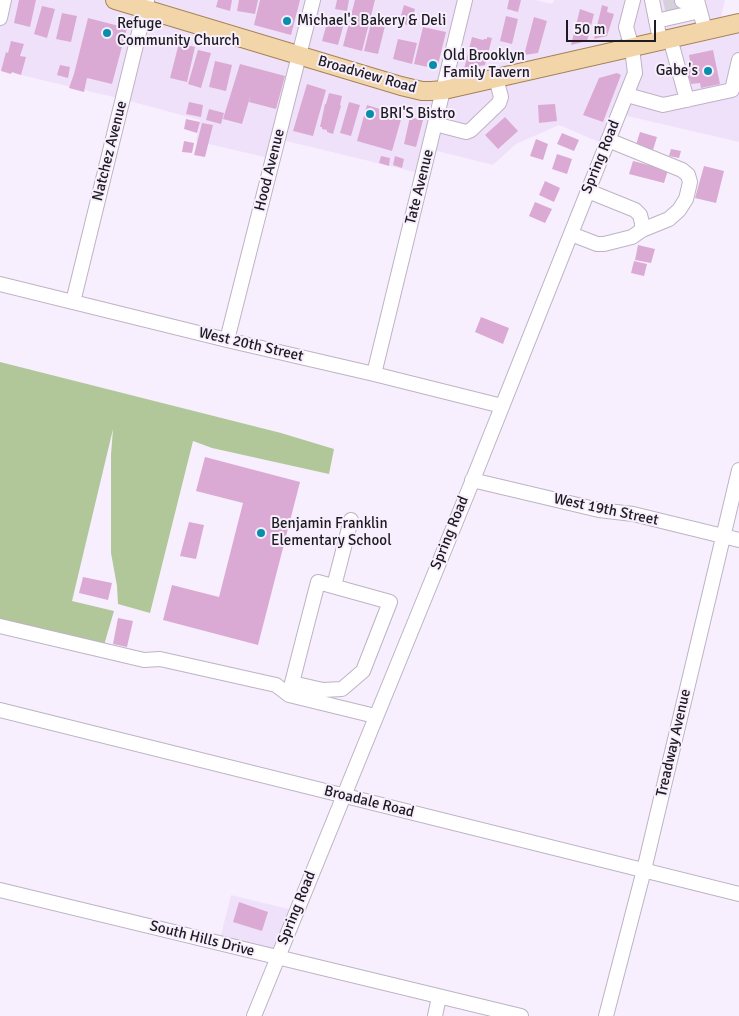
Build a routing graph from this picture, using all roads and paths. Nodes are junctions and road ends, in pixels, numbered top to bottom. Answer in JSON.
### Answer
{"nodes":[{"id":1,"x":4,"y":0,"type":"edge"},
{"id":2,"x":115,"y":0,"type":"edge"},
{"id":3,"x":313,"y":0,"type":"edge"},
{"id":4,"x":465,"y":0,"type":"edge"},
{"id":5,"x":633,"y":0,"type":"edge"},
{"id":6,"x":146,"y":4,"type":"edge"},
{"id":7,"x":698,"y":5,"type":"edge"},
{"id":8,"x":656,"y":9,"type":"edge"},
{"id":9,"x":0,"y":18,"type":"edge"},
{"id":10,"x":739,"y":23,"type":"edge"},
{"id":11,"x":705,"y":30,"type":"junction"},
{"id":12,"x":665,"y":39,"type":"junction"},
{"id":13,"x":632,"y":48,"type":"junction"},
{"id":14,"x":300,"y":55,"type":"junction"},
{"id":15,"x":739,"y":60,"type":"edge"},
{"id":16,"x":496,"y":78,"type":"junction"},
{"id":17,"x":444,"y":90,"type":"junction"},
{"id":18,"x":626,"y":95,"type":"junction"},
{"id":19,"x":687,"y":100,"type":"junction"},
{"id":20,"x":435,"y":124,"type":"junction"},
{"id":21,"x":608,"y":140,"type":"junction"},
{"id":22,"x":588,"y":191,"type":"junction"},
{"id":23,"x":642,"y":230,"type":"junction"},
{"id":24,"x":570,"y":234,"type":"junction"},
{"id":25,"x":0,"y":284,"type":"edge"},
{"id":26,"x":72,"y":302,"type":"junction"},
{"id":27,"x":227,"y":340,"type":"junction"},
{"id":28,"x":374,"y":374,"type":"junction"},
{"id":29,"x":502,"y":406,"type":"junction"},
{"id":30,"x":739,"y":470,"type":"edge"},
{"id":31,"x":472,"y":480,"type":"junction"},
{"id":32,"x":351,"y":520,"type":"dead end"},
{"id":33,"x":723,"y":536,"type":"junction"},
{"id":34,"x":739,"y":540,"type":"edge"},
{"id":35,"x":334,"y":586,"type":"junction"},
{"id":36,"x":0,"y":626,"type":"edge"},
{"id":37,"x":291,"y":689,"type":"junction"},
{"id":38,"x":0,"y":710,"type":"edge"},
{"id":39,"x":375,"y":716,"type":"junction"},
{"id":40,"x":343,"y":795,"type":"junction"},
{"id":41,"x":644,"y":870,"type":"junction"},
{"id":42,"x":0,"y":890,"type":"edge"},
{"id":43,"x":739,"y":894,"type":"edge"},
{"id":44,"x":277,"y":957,"type":"junction"},
{"id":45,"x":439,"y":997,"type":"junction"},
{"id":46,"x":254,"y":1016,"type":"edge"},
{"id":47,"x":435,"y":1016,"type":"edge"},
{"id":48,"x":522,"y":1016,"type":"edge"},
{"id":49,"x":606,"y":1016,"type":"edge"}],
"edges":[{"from":1,"to":9,"type":"street"},
{"from":2,"to":6,"type":"main road","name":"Broadview Road"},
{"from":3,"to":14,"type":"street","name":"Hood Avenue"},
{"from":4,"to":17,"type":"street","name":"Tate Avenue"},
{"from":5,"to":13,"type":"street","name":"Spring Road"},
{"from":6,"to":14,"type":"main road","name":"Broadview Road"},
{"from":6,"to":26,"type":"street","name":"Natchez Avenue"},
{"from":7,"to":8,"type":"street"},
{"from":7,"to":11,"type":"street"},
{"from":8,"to":12,"type":"street"},
{"from":10,"to":11,"type":"main road","name":"Broadview Road"},
{"from":11,"to":12,"type":"main road","name":"Broadview Road"},
{"from":12,"to":13,"type":"main road","name":"Broadview Road"},
{"from":12,"to":19,"type":"street"},
{"from":13,"to":16,"type":"main road","name":"Broadview Road"},
{"from":13,"to":18,"type":"street","name":"Spring Road"},
{"from":14,"to":17,"type":"main road","name":"Broadview Road"},
{"from":14,"to":27,"type":"street","name":"Hood Avenue"},
{"from":15,"to":19,"type":"street"},
{"from":16,"to":17,"type":"main road","name":"Broadview Road"},
{"from":16,"to":20,"type":"street"},
{"from":17,"to":20,"type":"street","name":"Tate Avenue"},
{"from":18,"to":19,"type":"street"},
{"from":18,"to":21,"type":"street","name":"Spring Road"},
{"from":20,"to":28,"type":"street","name":"Tate Avenue"},
{"from":21,"to":22,"type":"street","name":"Spring Road"},
{"from":21,"to":23,"type":"street"},
{"from":22,"to":23,"type":"street"},
{"from":22,"to":24,"type":"street","name":"Spring Road"},
{"from":23,"to":24,"type":"street"},
{"from":24,"to":29,"type":"street","name":"Spring Road"},
{"from":25,"to":26,"type":"street","name":"West 20th Street"},
{"from":26,"to":27,"type":"street","name":"West 20th Street"},
{"from":27,"to":28,"type":"street","name":"West 20th Street"},
{"from":28,"to":29,"type":"street","name":"West 20th Street"},
{"from":29,"to":31,"type":"street","name":"Spring Road"},
{"from":30,"to":33,"type":"street","name":"Treadway Avenue"},
{"from":31,"to":33,"type":"street","name":"West 19th Street"},
{"from":31,"to":39,"type":"street","name":"Spring Road"},
{"from":32,"to":35,"type":"street"},
{"from":33,"to":34,"type":"street","name":"West 19th Street"},
{"from":33,"to":41,"type":"street","name":"Treadway Avenue"},
{"from":35,"to":37,"type":"street"},
{"from":35,"to":37,"type":"street"},
{"from":36,"to":37,"type":"street"},
{"from":37,"to":39,"type":"street"},
{"from":38,"to":40,"type":"street","name":"Broadale Road"},
{"from":39,"to":40,"type":"street","name":"Spring Road"},
{"from":40,"to":41,"type":"street","name":"Broadale Road"},
{"from":40,"to":44,"type":"street","name":"Spring Road"},
{"from":41,"to":43,"type":"street","name":"Broadale Road"},
{"from":41,"to":49,"type":"street","name":"Treadway Avenue"},
{"from":42,"to":44,"type":"street","name":"South Hills Drive"},
{"from":44,"to":45,"type":"street","name":"South Hills Drive"},
{"from":44,"to":46,"type":"street","name":"Spring Road"},
{"from":45,"to":47,"type":"street"},
{"from":45,"to":48,"type":"street","name":"South Hills Drive"}]}
